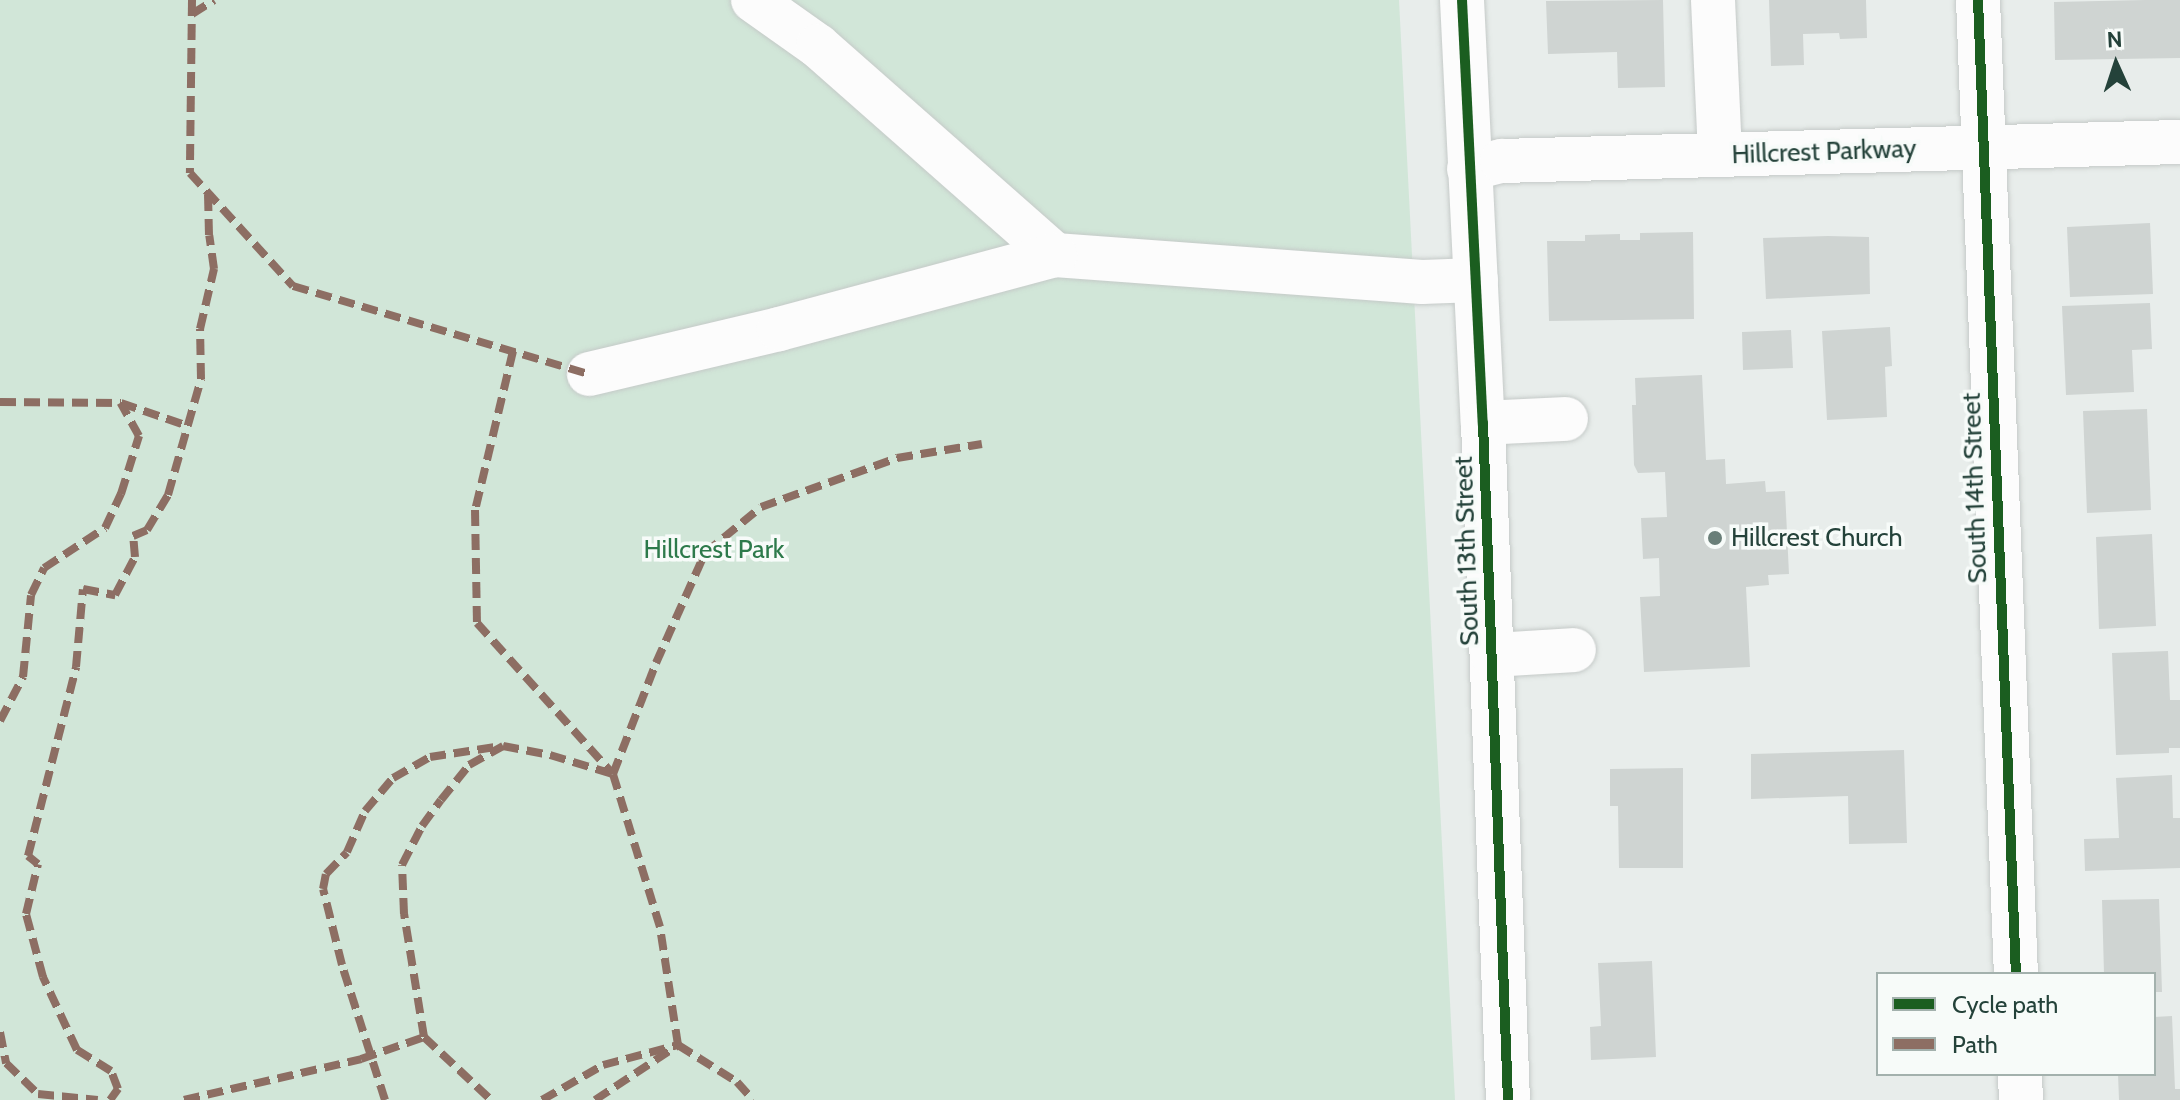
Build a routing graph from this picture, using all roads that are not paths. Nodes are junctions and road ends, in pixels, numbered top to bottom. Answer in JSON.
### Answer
{"nodes":[{"id":1,"x":753,"y":0,"type":"edge"},
{"id":2,"x":1462,"y":0,"type":"edge"},
{"id":3,"x":1713,"y":0,"type":"edge"},
{"id":4,"x":1978,"y":0,"type":"edge"},
{"id":5,"x":2180,"y":142,"type":"edge"},
{"id":6,"x":1984,"y":148,"type":"junction"},
{"id":7,"x":1720,"y":155,"type":"junction"},
{"id":8,"x":1469,"y":169,"type":"junction"},
{"id":9,"x":1055,"y":255,"type":"junction"},
{"id":10,"x":1476,"y":280,"type":"junction"},
{"id":11,"x":589,"y":374,"type":"dead end"},
{"id":12,"x":1566,"y":419,"type":"dead end"},
{"id":13,"x":1483,"y":423,"type":"junction"},
{"id":14,"x":1574,"y":650,"type":"dead end"},
{"id":15,"x":1493,"y":655,"type":"junction"},
{"id":16,"x":2016,"y":972,"type":"edge"},
{"id":17,"x":2020,"y":1076,"type":"edge"},
{"id":18,"x":1508,"y":1100,"type":"edge"},
{"id":19,"x":2021,"y":1100,"type":"edge"}],
"edges":[{"from":1,"to":9,"type":"street"},
{"from":2,"to":8,"type":"street","name":"South 13th Street"},
{"from":3,"to":7,"type":"street"},
{"from":4,"to":6,"type":"street","name":"South 14th Street"},
{"from":5,"to":6,"type":"street","name":"Hillcrest Parkway"},
{"from":6,"to":7,"type":"street","name":"Hillcrest Parkway"},
{"from":6,"to":16,"type":"street","name":"South 14th Street"},
{"from":7,"to":8,"type":"street","name":"Hillcrest Parkway"},
{"from":8,"to":10,"type":"street","name":"South 13th Street"},
{"from":9,"to":10,"type":"street"},
{"from":9,"to":11,"type":"street"},
{"from":10,"to":13,"type":"street","name":"South 13th Street"},
{"from":12,"to":13,"type":"street"},
{"from":13,"to":15,"type":"street","name":"South 13th Street"},
{"from":14,"to":15,"type":"street"},
{"from":15,"to":18,"type":"street","name":"South 13th Street"},
{"from":17,"to":19,"type":"street"}]}
